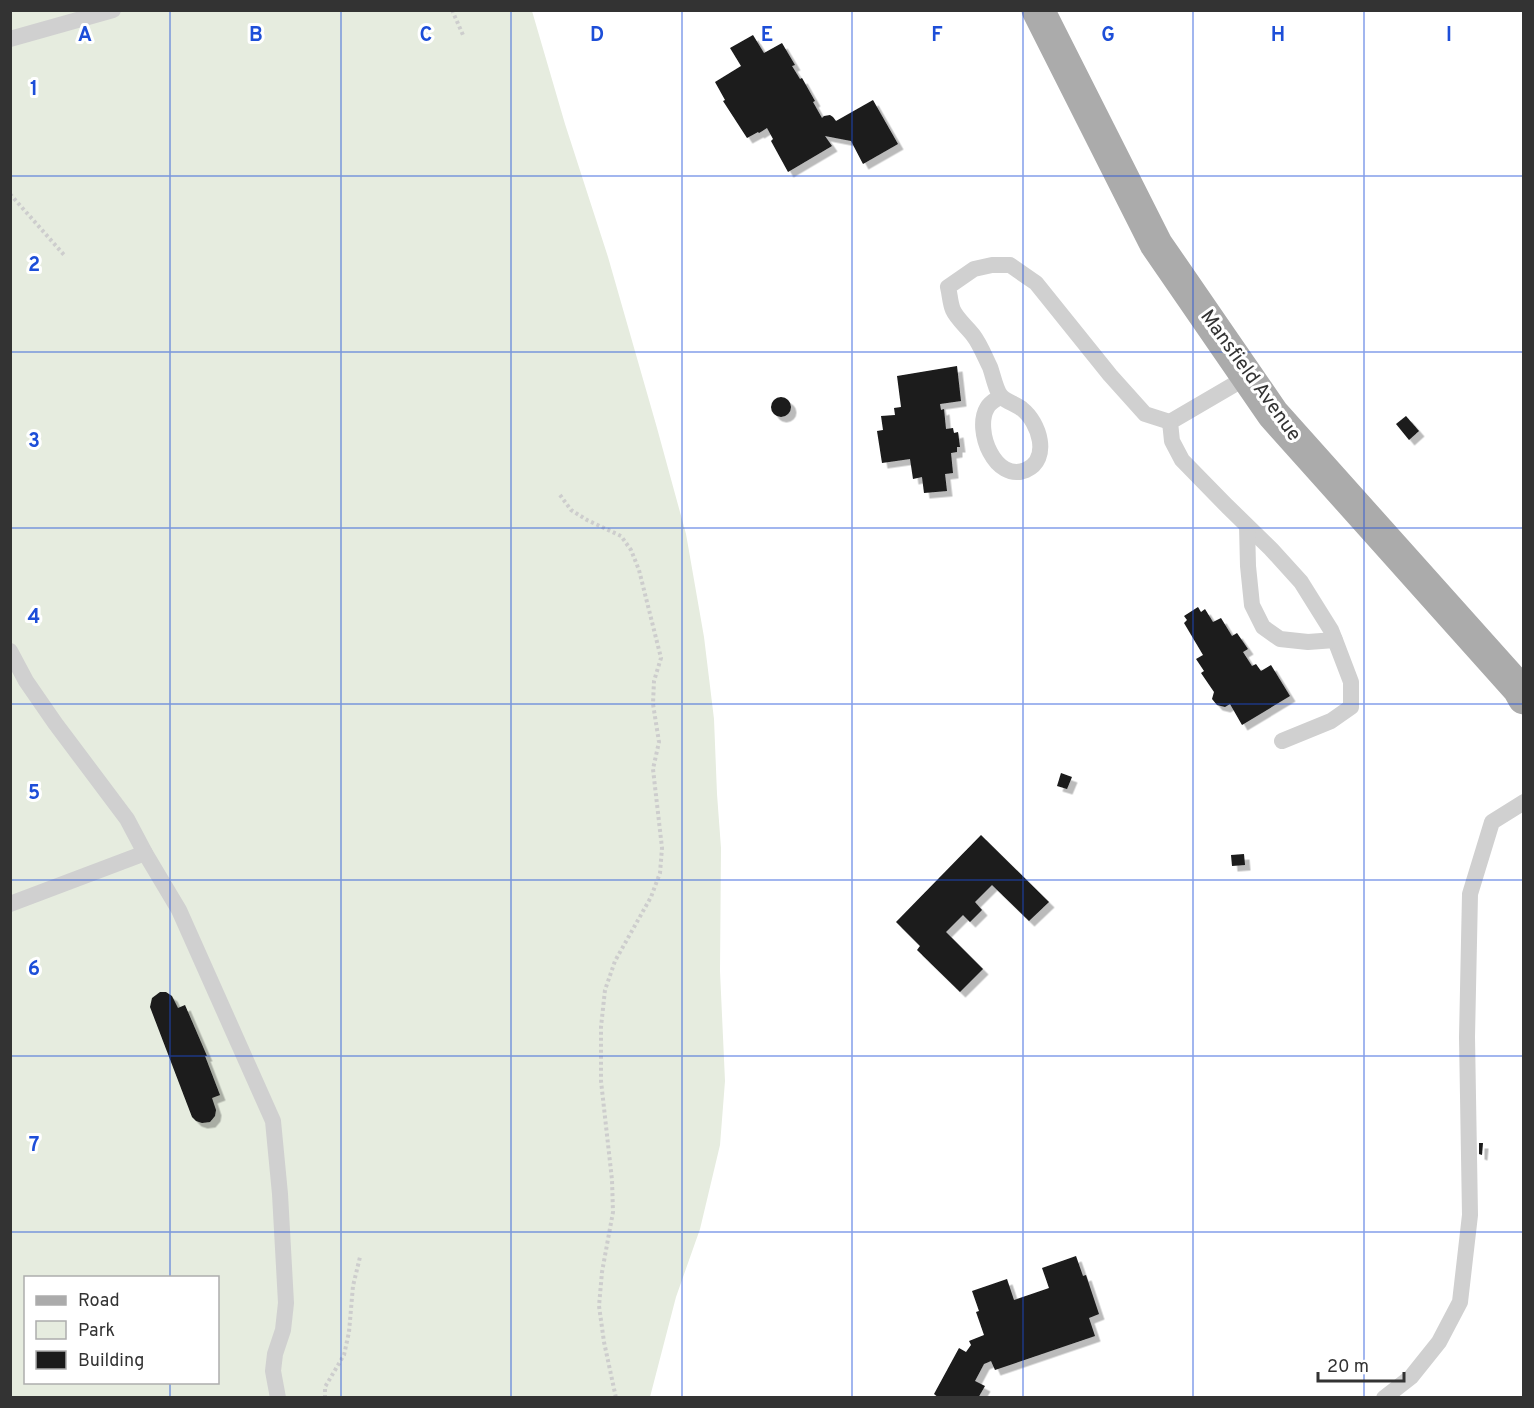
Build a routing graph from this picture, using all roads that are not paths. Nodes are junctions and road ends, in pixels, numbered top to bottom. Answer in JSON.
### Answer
{"nodes":[{"id":1,"x":113,"y":10,"type":"edge"},
{"id":2,"x":1038,"y":10,"type":"edge"},
{"id":3,"x":10,"y":39,"type":"edge"},
{"id":4,"x":1247,"y":377,"type":"junction"},
{"id":5,"x":1001,"y":396,"type":"junction"},
{"id":6,"x":1170,"y":422,"type":"junction"},
{"id":7,"x":1247,"y":526,"type":"junction"},
{"id":8,"x":1335,"y":640,"type":"junction"},
{"id":9,"x":10,"y":651,"type":"edge"},
{"id":10,"x":1524,"y":698,"type":"edge"},
{"id":11,"x":1282,"y":741,"type":"dead end"},
{"id":12,"x":1524,"y":802,"type":"edge"},
{"id":13,"x":145,"y":853,"type":"junction"},
{"id":14,"x":10,"y":904,"type":"edge"},
{"id":15,"x":278,"y":1398,"type":"edge"},
{"id":16,"x":1383,"y":1398,"type":"edge"}],
"edges":[{"from":1,"to":3,"type":"lane"},
{"from":2,"to":4,"type":"main road","name":"Mansfield Avenue"},
{"from":4,"to":6,"type":"lane"},
{"from":4,"to":10,"type":"main road","name":"Mansfield Avenue"},
{"from":5,"to":5,"type":"lane"},
{"from":5,"to":6,"type":"lane"},
{"from":6,"to":7,"type":"lane"},
{"from":7,"to":8,"type":"lane"},
{"from":7,"to":8,"type":"lane"},
{"from":8,"to":11,"type":"lane"},
{"from":9,"to":13,"type":"lane"},
{"from":12,"to":16,"type":"lane"},
{"from":13,"to":14,"type":"lane"},
{"from":13,"to":15,"type":"lane"}]}
